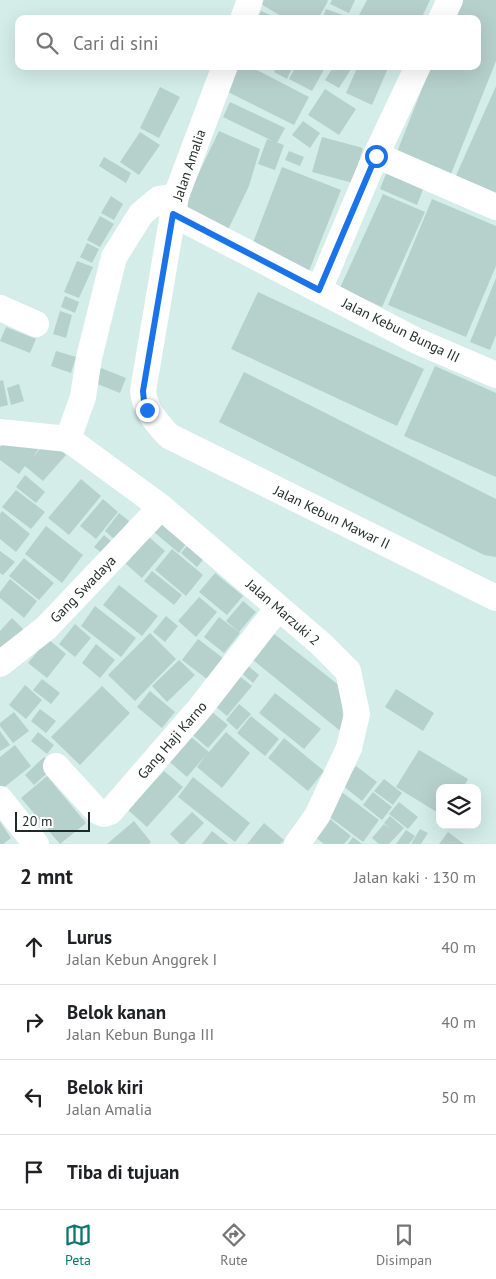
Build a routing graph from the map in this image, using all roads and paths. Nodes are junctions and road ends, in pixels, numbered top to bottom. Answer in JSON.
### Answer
{"nodes":[{"id":1,"x":250,"y":0,"type":"edge"},
{"id":2,"x":450,"y":0,"type":"edge"},
{"id":3,"x":244,"y":15,"type":"edge"},
{"id":4,"x":443,"y":15,"type":"edge"},
{"id":5,"x":224,"y":70,"type":"edge"},
{"id":6,"x":416,"y":70,"type":"edge"},
{"id":7,"x":376,"y":156,"type":"junction"},
{"id":8,"x":174,"y":205,"type":"junction"},
{"id":9,"x":496,"y":207,"type":"edge"},
{"id":10,"x":319,"y":290,"type":"junction"},
{"id":11,"x":0,"y":308,"type":"edge"},
{"id":12,"x":36,"y":324,"type":"dead end"},
{"id":13,"x":496,"y":375,"type":"edge"},
{"id":14,"x":76,"y":418,"type":"junction"},
{"id":15,"x":0,"y":432,"type":"edge"},
{"id":16,"x":169,"y":436,"type":"joint"},
{"id":17,"x":161,"y":507,"type":"junction"},
{"id":18,"x":496,"y":598,"type":"edge"},
{"id":19,"x":278,"y":608,"type":"junction"},
{"id":20,"x":0,"y":664,"type":"edge"},
{"id":21,"x":56,"y":766,"type":"dead end"},
{"id":22,"x":0,"y":799,"type":"edge"},
{"id":23,"x":36,"y":844,"type":"edge"},
{"id":24,"x":297,"y":844,"type":"edge"}],
"edges":[{"from":1,"to":3,"type":"street"},
{"from":2,"to":4,"type":"street"},
{"from":5,"to":8,"type":"street","name":"Jalan Amalia"},
{"from":6,"to":7,"type":"street"},
{"from":7,"to":9,"type":"street"},
{"from":7,"to":10,"type":"street"},
{"from":8,"to":10,"type":"street","name":"Jalan Kebun Bunga III"},
{"from":8,"to":14,"type":"street"},
{"from":8,"to":16,"type":"street","name":"Jalan Amalia"},
{"from":10,"to":13,"type":"street","name":"Jalan Kebun Bunga III"},
{"from":11,"to":12,"type":"street"},
{"from":14,"to":15,"type":"street"},
{"from":14,"to":17,"type":"street","name":"Jalan Marzuki 2"},
{"from":16,"to":18,"type":"street","name":"Jalan Kebun Mawar II"},
{"from":17,"to":19,"type":"street","name":"Jalan Marzuki 2"},
{"from":17,"to":20,"type":"street","name":"Gang Swadaya"},
{"from":19,"to":21,"type":"street","name":"Gang Haji Karno"},
{"from":19,"to":24,"type":"street","name":"Jalan Marzuki 2"},
{"from":22,"to":23,"type":"street"}]}
